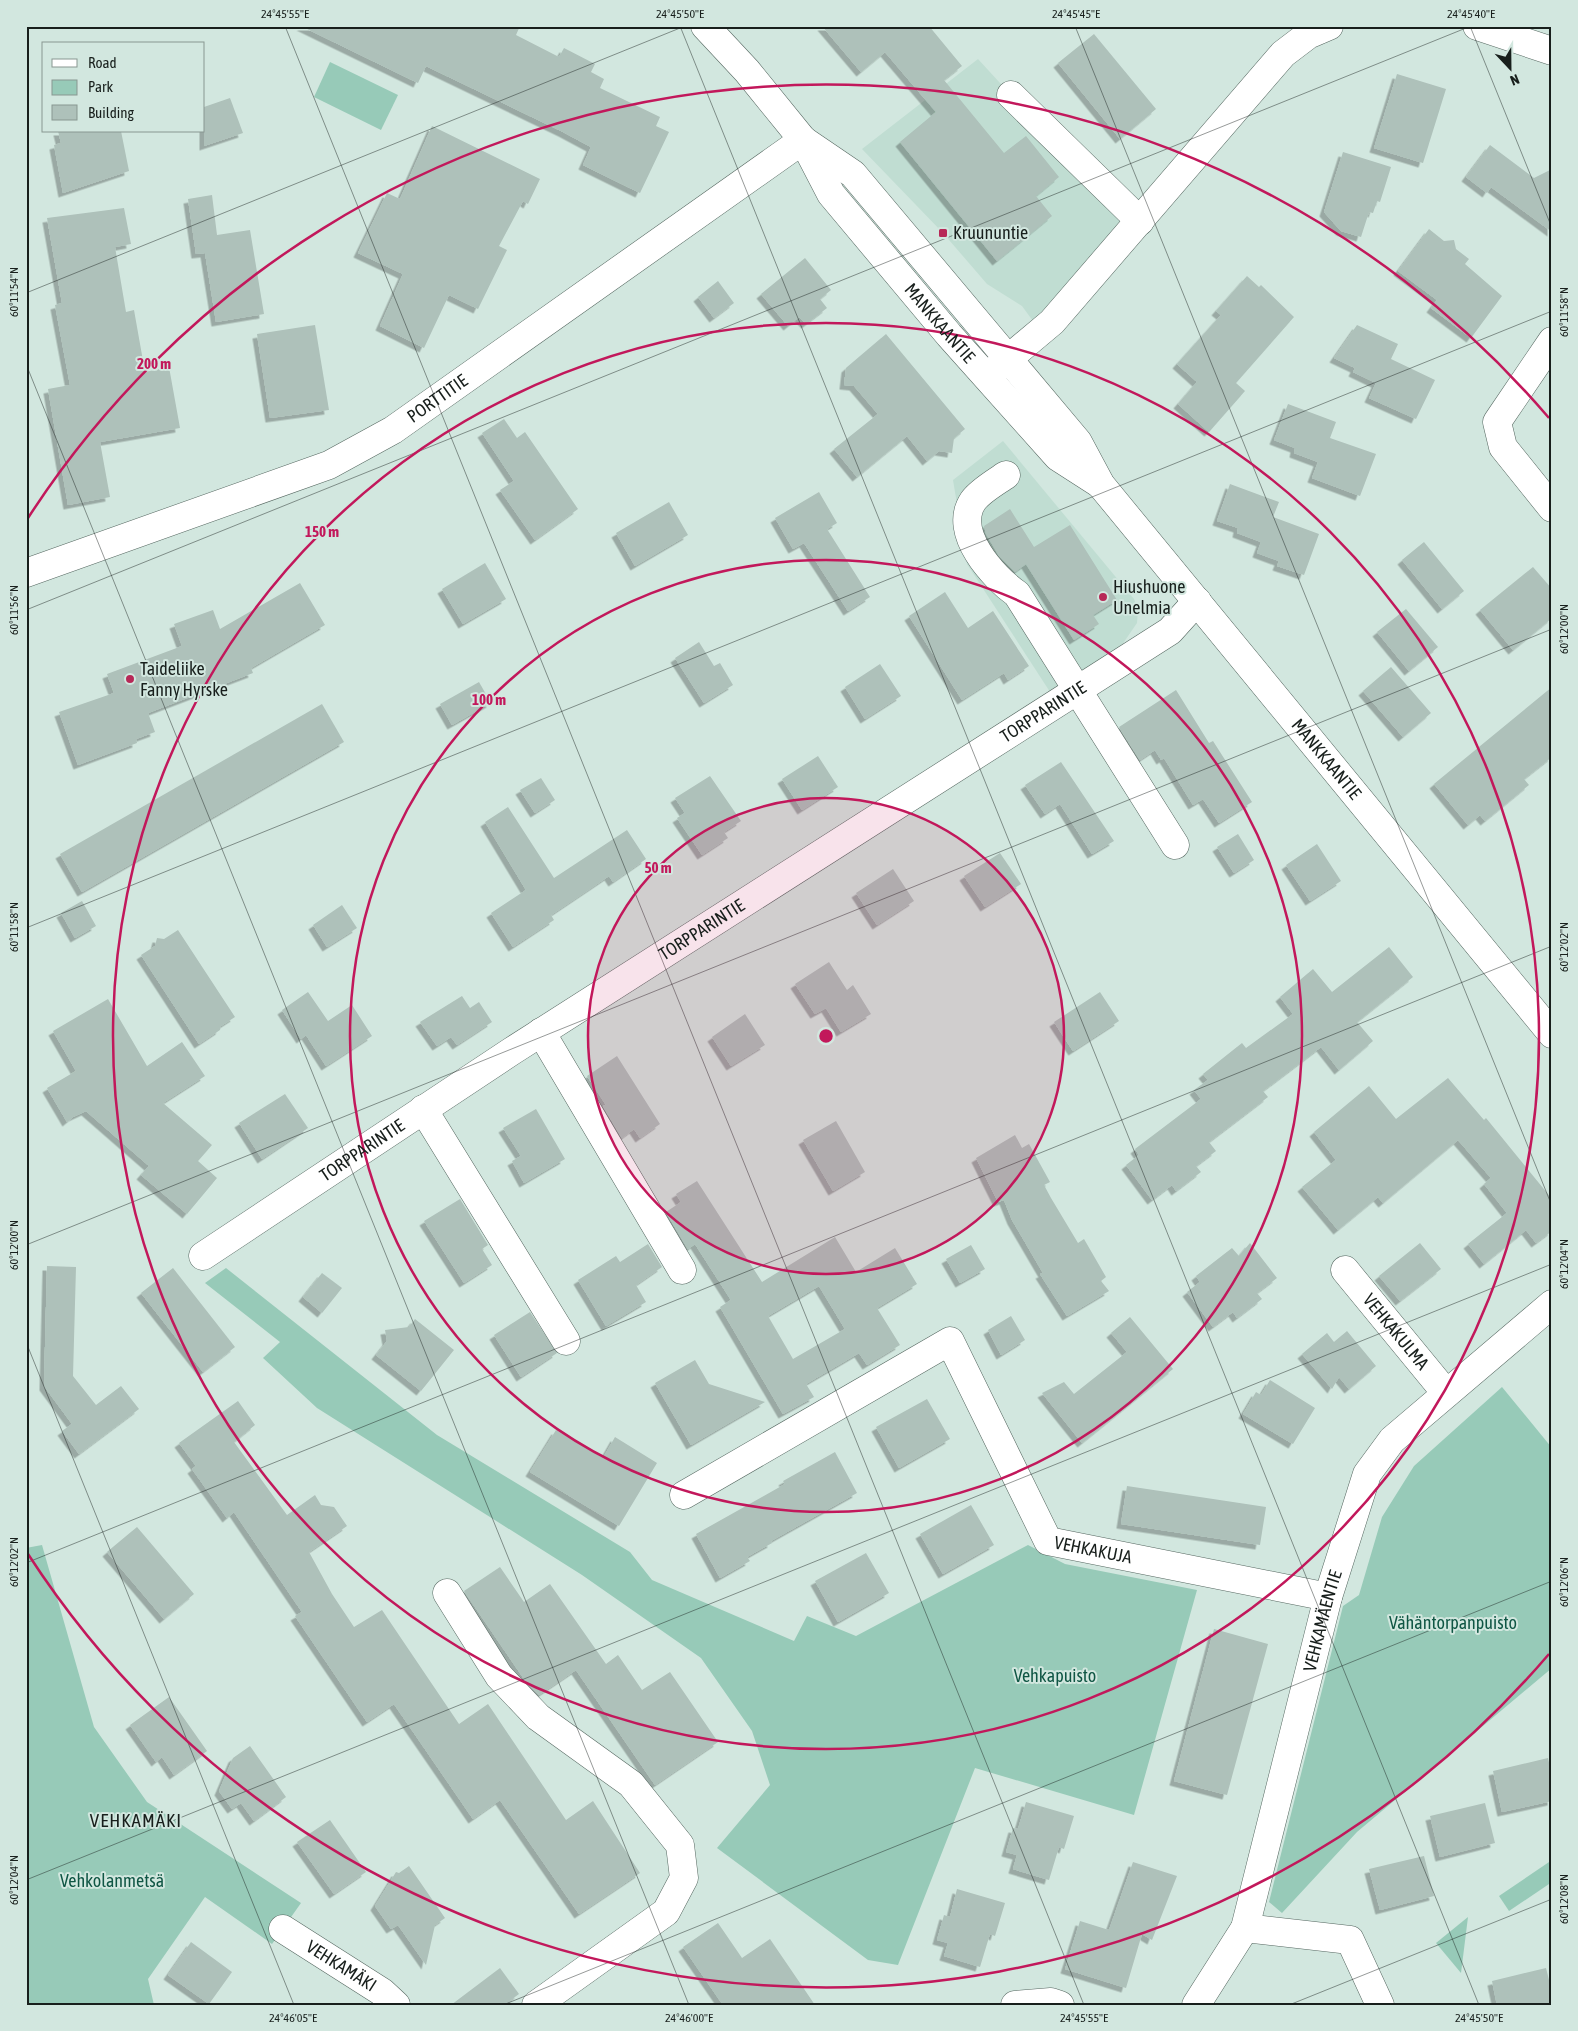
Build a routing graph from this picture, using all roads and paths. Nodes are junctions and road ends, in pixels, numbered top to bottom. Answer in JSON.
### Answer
{"nodes":[{"id":1,"x":705,"y":26,"type":"edge"},
{"id":2,"x":1477,"y":26,"type":"edge"},
{"id":3,"x":1311,"y":29,"type":"edge"},
{"id":4,"x":1552,"y":51,"type":"edge"},
{"id":5,"x":1010,"y":95,"type":"dead end"},
{"id":6,"x":803,"y":140,"type":"junction"},
{"id":7,"x":1140,"y":221,"type":"junction"},
{"id":8,"x":1552,"y":341,"type":"edge"},
{"id":9,"x":1009,"y":358,"type":"junction"},
{"id":10,"x":987,"y":377,"type":"junction"},
{"id":11,"x":1006,"y":475,"type":"dead end"},
{"id":12,"x":1101,"y":485,"type":"junction"},
{"id":13,"x":1552,"y":508,"type":"edge"},
{"id":14,"x":26,"y":573,"type":"edge"},
{"id":15,"x":1197,"y":601,"type":"junction"},
{"id":16,"x":1077,"y":688,"type":"junction"},
{"id":17,"x":1175,"y":845,"type":"dead end"},
{"id":18,"x":541,"y":1032,"type":"junction"},
{"id":19,"x":1552,"y":1034,"type":"edge"},
{"id":20,"x":423,"y":1109,"type":"junction"},
{"id":21,"x":203,"y":1256,"type":"dead end"},
{"id":22,"x":682,"y":1270,"type":"dead end"},
{"id":23,"x":1345,"y":1270,"type":"dead end"},
{"id":24,"x":1552,"y":1304,"type":"edge"},
{"id":25,"x":566,"y":1341,"type":"dead end"},
{"id":26,"x":1446,"y":1393,"type":"junction"},
{"id":27,"x":684,"y":1495,"type":"dead end"},
{"id":28,"x":447,"y":1593,"type":"dead end"},
{"id":29,"x":1328,"y":1597,"type":"junction"},
{"id":30,"x":1245,"y":1928,"type":"junction"},
{"id":31,"x":283,"y":1929,"type":"dead end"},
{"id":32,"x":1055,"y":2003,"type":"edge"},
{"id":33,"x":396,"y":2005,"type":"edge"},
{"id":34,"x":536,"y":2005,"type":"edge"},
{"id":35,"x":1015,"y":2005,"type":"edge"},
{"id":36,"x":1196,"y":2005,"type":"edge"},
{"id":37,"x":1380,"y":2005,"type":"edge"}],
"edges":[{"from":1,"to":6,"type":"street","name":"MANKKAANTIE"},
{"from":2,"to":4,"type":"street"},
{"from":3,"to":7,"type":"street"},
{"from":5,"to":7,"type":"street"},
{"from":6,"to":9,"type":"street","name":"MANKKAANTIE"},
{"from":6,"to":10,"type":"street","name":"MANKKAANTIE"},
{"from":6,"to":14,"type":"street","name":"PORTTITIE"},
{"from":7,"to":9,"type":"street"},
{"from":8,"to":13,"type":"street"},
{"from":9,"to":10,"type":"street"},
{"from":9,"to":12,"type":"street","name":"MANKKAANTIE"},
{"from":10,"to":12,"type":"street","name":"MANKKAANTIE"},
{"from":11,"to":16,"type":"street"},
{"from":12,"to":15,"type":"street","name":"MANKKAANTIE"},
{"from":15,"to":16,"type":"street","name":"TORPPARINTIE"},
{"from":15,"to":19,"type":"street","name":"MANKKAANTIE"},
{"from":16,"to":17,"type":"street"},
{"from":16,"to":18,"type":"street","name":"TORPPARINTIE"},
{"from":18,"to":20,"type":"street","name":"TORPPARINTIE"},
{"from":18,"to":22,"type":"street"},
{"from":20,"to":21,"type":"street","name":"TORPPARINTIE"},
{"from":20,"to":25,"type":"street"},
{"from":23,"to":26,"type":"street","name":"VEHKAKULMA"},
{"from":24,"to":26,"type":"street","name":"VEHKAMÄENTIE"},
{"from":26,"to":29,"type":"street","name":"VEHKAMÄENTIE"},
{"from":27,"to":29,"type":"street","name":"VEHKAKUJA"},
{"from":28,"to":34,"type":"street"},
{"from":29,"to":30,"type":"street","name":"VEHKAMÄENTIE"},
{"from":30,"to":36,"type":"street","name":"VEHKAMÄENTIE"},
{"from":30,"to":37,"type":"street"},
{"from":31,"to":33,"type":"street","name":"VEHKAMÄKI"},
{"from":32,"to":35,"type":"street"}]}
